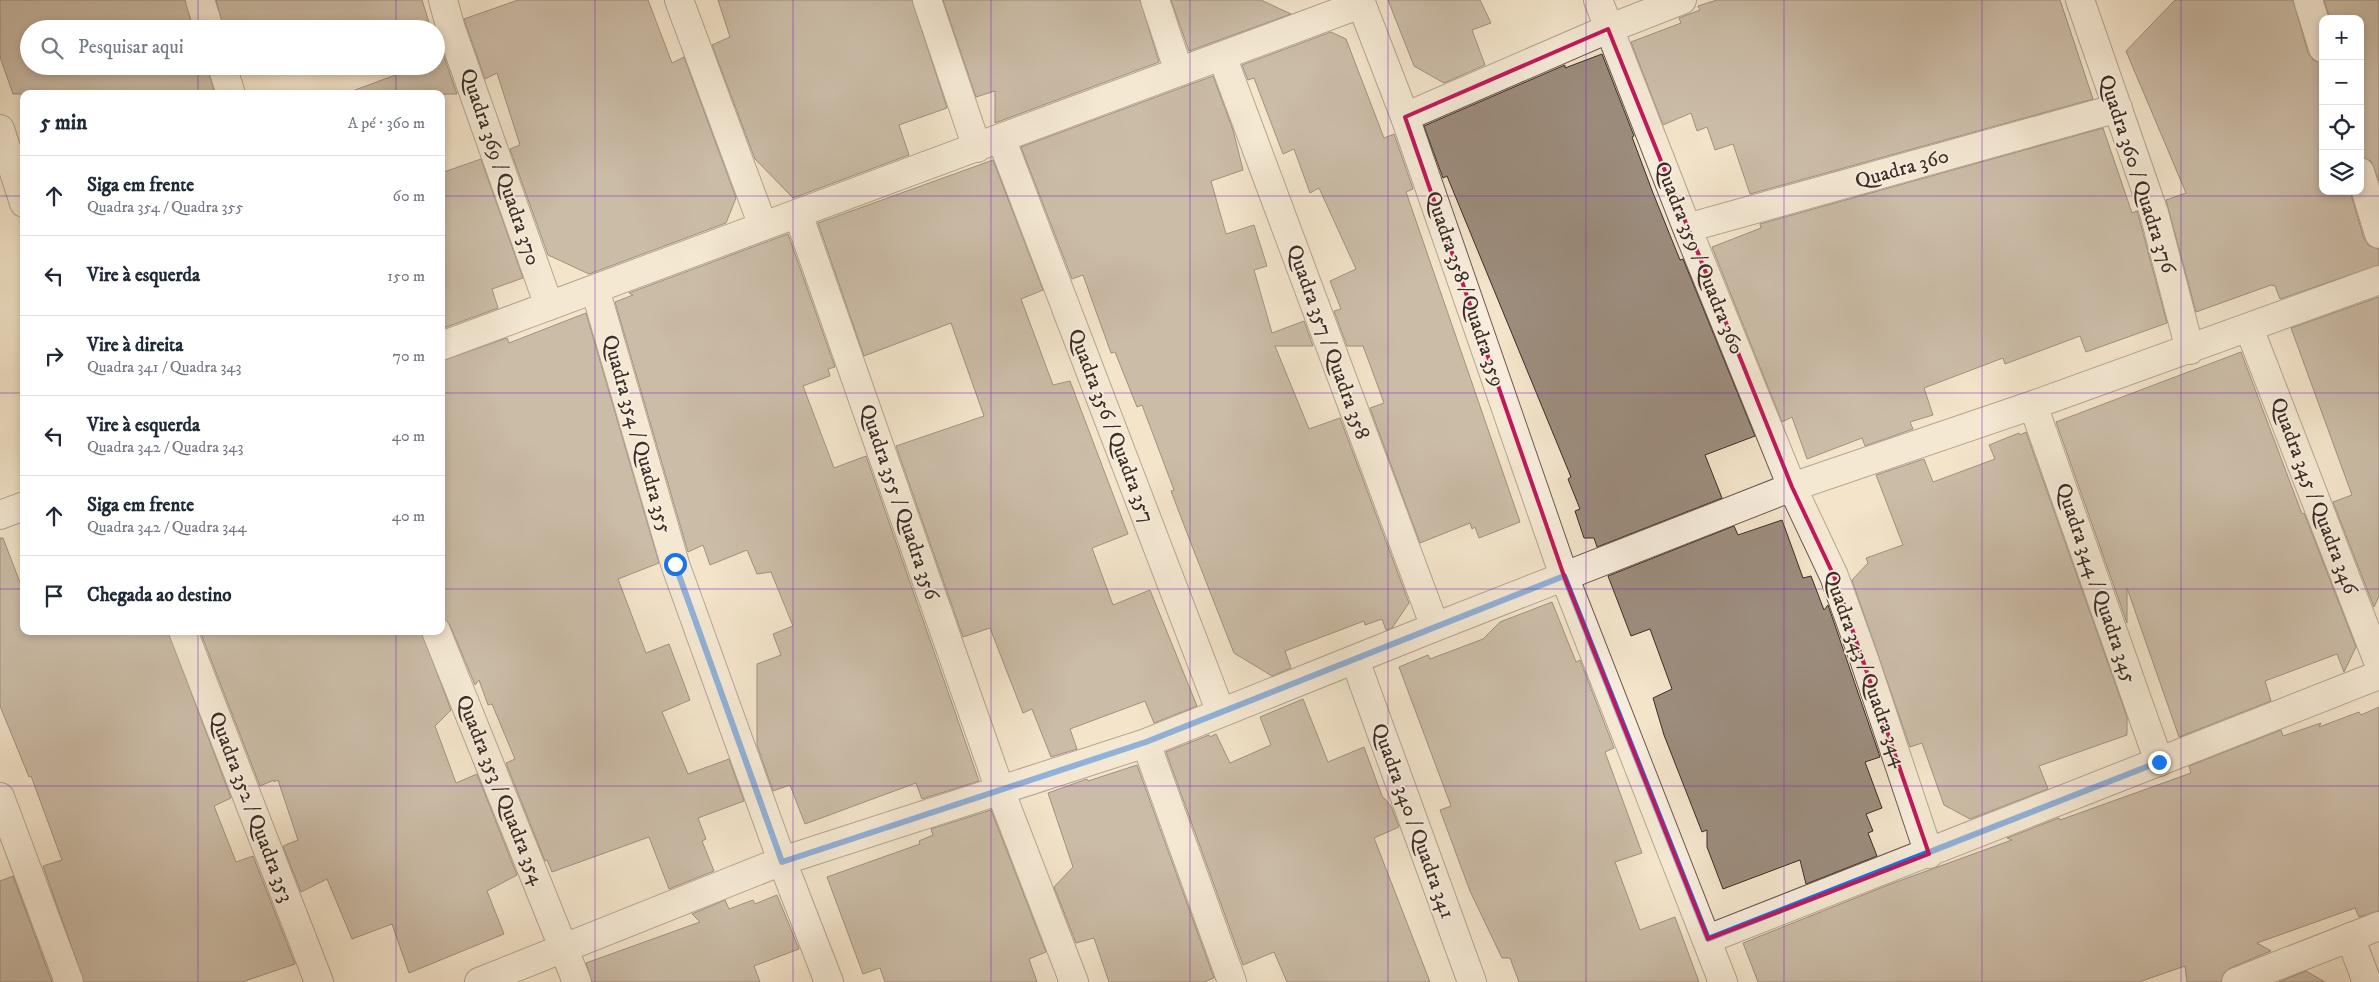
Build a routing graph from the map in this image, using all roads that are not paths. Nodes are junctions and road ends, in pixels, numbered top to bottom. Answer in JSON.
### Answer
{"nodes":[{"id":1,"x":200,"y":0,"type":"edge"},
{"id":2,"x":443,"y":0,"type":"edge"},
{"id":3,"x":679,"y":0,"type":"edge"},
{"id":4,"x":927,"y":0,"type":"edge"},
{"id":5,"x":1155,"y":0,"type":"edge"},
{"id":6,"x":1598,"y":0,"type":"edge"},
{"id":7,"x":1682,"y":0,"type":"edge"},
{"id":8,"x":2080,"y":0,"type":"edge"},
{"id":9,"x":2308,"y":0,"type":"edge"},
{"id":10,"x":1360,"y":2,"type":"edge"},
{"id":11,"x":207,"y":20,"type":"edge"},
{"id":12,"x":1608,"y":29,"type":"junction"},
{"id":13,"x":2319,"y":35,"type":"edge"},
{"id":14,"x":1222,"y":56,"type":"junction"},
{"id":15,"x":1179,"y":72,"type":"junction"},
{"id":16,"x":225,"y":75,"type":"edge"},
{"id":17,"x":230,"y":90,"type":"edge"},
{"id":18,"x":2118,"y":108,"type":"junction"},
{"id":19,"x":1405,"y":116,"type":"junction"},
{"id":20,"x":0,"y":130,"type":"edge"},
{"id":21,"x":989,"y":143,"type":"junction"},
{"id":22,"x":2364,"y":185,"type":"edge"},
{"id":23,"x":20,"y":191,"type":"edge"},
{"id":24,"x":798,"y":214,"type":"junction"},
{"id":25,"x":763,"y":226,"type":"junction"},
{"id":26,"x":1686,"y":228,"type":"junction"},
{"id":27,"x":2379,"y":234,"type":"edge"},
{"id":28,"x":2379,"y":280,"type":"edge"},
{"id":29,"x":594,"y":289,"type":"junction"},
{"id":30,"x":549,"y":306,"type":"junction"},
{"id":31,"x":2250,"y":328,"type":"junction"},
{"id":32,"x":445,"y":345,"type":"edge"},
{"id":33,"x":2190,"y":350,"type":"junction"},
{"id":34,"x":2033,"y":405,"type":"junction"},
{"id":35,"x":1792,"y":488,"type":"junction"},
{"id":36,"x":20,"y":508,"type":"edge"},
{"id":37,"x":0,"y":516,"type":"edge"},
{"id":38,"x":1564,"y":576,"type":"junction"},
{"id":39,"x":1435,"y":627,"type":"junction"},
{"id":40,"x":185,"y":635,"type":"edge"},
{"id":41,"x":438,"y":635,"type":"edge"},
{"id":42,"x":1355,"y":660,"type":"junction"},
{"id":43,"x":2379,"y":664,"type":"edge"},
{"id":44,"x":2379,"y":675,"type":"edge"},
{"id":45,"x":1221,"y":713,"type":"junction"},
{"id":46,"x":1146,"y":742,"type":"junction"},
{"id":47,"x":2159,"y":762,"type":"junction"},
{"id":48,"x":1000,"y":790,"type":"junction"},
{"id":49,"x":0,"y":797,"type":"edge"},
{"id":50,"x":1929,"y":854,"type":"junction"},
{"id":51,"x":782,"y":862,"type":"junction"},
{"id":52,"x":2379,"y":926,"type":"edge"},
{"id":53,"x":2350,"y":937,"type":"junction"},
{"id":54,"x":1708,"y":939,"type":"junction"},
{"id":55,"x":565,"y":948,"type":"junction"},
{"id":56,"x":69,"y":982,"type":"edge"},
{"id":57,"x":319,"y":982,"type":"edge"},
{"id":58,"x":479,"y":982,"type":"edge"},
{"id":59,"x":578,"y":982,"type":"edge"},
{"id":60,"x":830,"y":982,"type":"edge"},
{"id":61,"x":1074,"y":982,"type":"edge"},
{"id":62,"x":1232,"y":982,"type":"edge"},
{"id":63,"x":1472,"y":982,"type":"edge"},
{"id":64,"x":1723,"y":982,"type":"edge"},
{"id":65,"x":2236,"y":982,"type":"edge"},
{"id":66,"x":2367,"y":982,"type":"edge"}],
"edges":[{"from":1,"to":11,"type":"street"},
{"from":2,"to":30,"type":"street","name":"Quadra 369 / Quadra 370"},
{"from":3,"to":25,"type":"street"},
{"from":4,"to":21,"type":"street","name":"Quadra 356 / Quadra 357"},
{"from":5,"to":15,"type":"street"},
{"from":6,"to":12,"type":"street","name":"Quadra 359 / Quadra 360"},
{"from":7,"to":12,"type":"street"},
{"from":8,"to":18,"type":"street","name":"Quadra 360 / Quadra 376"},
{"from":9,"to":13,"type":"street"},
{"from":10,"to":14,"type":"street"},
{"from":10,"to":19,"type":"street","name":"Quadra 358 / Quadra 359"},
{"from":12,"to":19,"type":"street"},
{"from":12,"to":26,"type":"street","name":"Quadra 359 / Quadra 360"},
{"from":14,"to":15,"type":"street"},
{"from":14,"to":39,"type":"street","name":"Quadra 357 / Quadra 358"},
{"from":15,"to":21,"type":"street"},
{"from":16,"to":17,"type":"street"},
{"from":18,"to":26,"type":"street","name":"Quadra 360"},
{"from":18,"to":33,"type":"street","name":"Quadra 360 / Quadra 376"},
{"from":19,"to":38,"type":"street","name":"Quadra 358 / Quadra 359"},
{"from":20,"to":23,"type":"street"},
{"from":21,"to":24,"type":"street"},
{"from":21,"to":45,"type":"street","name":"Quadra 356 / Quadra 357"},
{"from":22,"to":27,"type":"street"},
{"from":24,"to":25,"type":"street"},
{"from":24,"to":48,"type":"street","name":"Quadra 355 / Quadra 356"},
{"from":25,"to":29,"type":"street"},
{"from":26,"to":35,"type":"street","name":"Quadra 359 / Quadra 360"},
{"from":28,"to":31,"type":"street"},
{"from":29,"to":30,"type":"street"},
{"from":29,"to":51,"type":"street","name":"Quadra 354 / Quadra 355"},
{"from":30,"to":32,"type":"street"},
{"from":31,"to":33,"type":"street"},
{"from":31,"to":43,"type":"street","name":"Quadra 345 / Quadra 346"},
{"from":33,"to":34,"type":"street"},
{"from":34,"to":35,"type":"street"},
{"from":34,"to":47,"type":"street","name":"Quadra 344 / Quadra 345"},
{"from":35,"to":38,"type":"street"},
{"from":35,"to":50,"type":"street","name":"Quadra 343 / Quadra 344"},
{"from":36,"to":37,"type":"street"},
{"from":38,"to":39,"type":"street"},
{"from":38,"to":54,"type":"street","name":"Quadra 358 / Quadra 359"},
{"from":39,"to":42,"type":"street"},
{"from":40,"to":57,"type":"street","name":"Quadra 352 / Quadra 353"},
{"from":41,"to":55,"type":"street","name":"Quadra 353 / Quadra 354"},
{"from":42,"to":45,"type":"street"},
{"from":42,"to":63,"type":"street","name":"Quadra 340 / Quadra 341"},
{"from":44,"to":47,"type":"street"},
{"from":45,"to":46,"type":"street"},
{"from":46,"to":48,"type":"street"},
{"from":46,"to":62,"type":"street"},
{"from":47,"to":50,"type":"street"},
{"from":48,"to":51,"type":"street"},
{"from":48,"to":61,"type":"street","name":"Quadra 355 / Quadra 356"},
{"from":49,"to":56,"type":"street"},
{"from":50,"to":54,"type":"street"},
{"from":51,"to":55,"type":"street"},
{"from":51,"to":60,"type":"street","name":"Quadra 354 / Quadra 355"},
{"from":52,"to":53,"type":"street"},
{"from":53,"to":65,"type":"street"},
{"from":53,"to":66,"type":"street"},
{"from":54,"to":64,"type":"street","name":"Quadra 358 / Quadra 359"},
{"from":55,"to":58,"type":"street"},
{"from":55,"to":59,"type":"street","name":"Quadra 353 / Quadra 354"}]}
